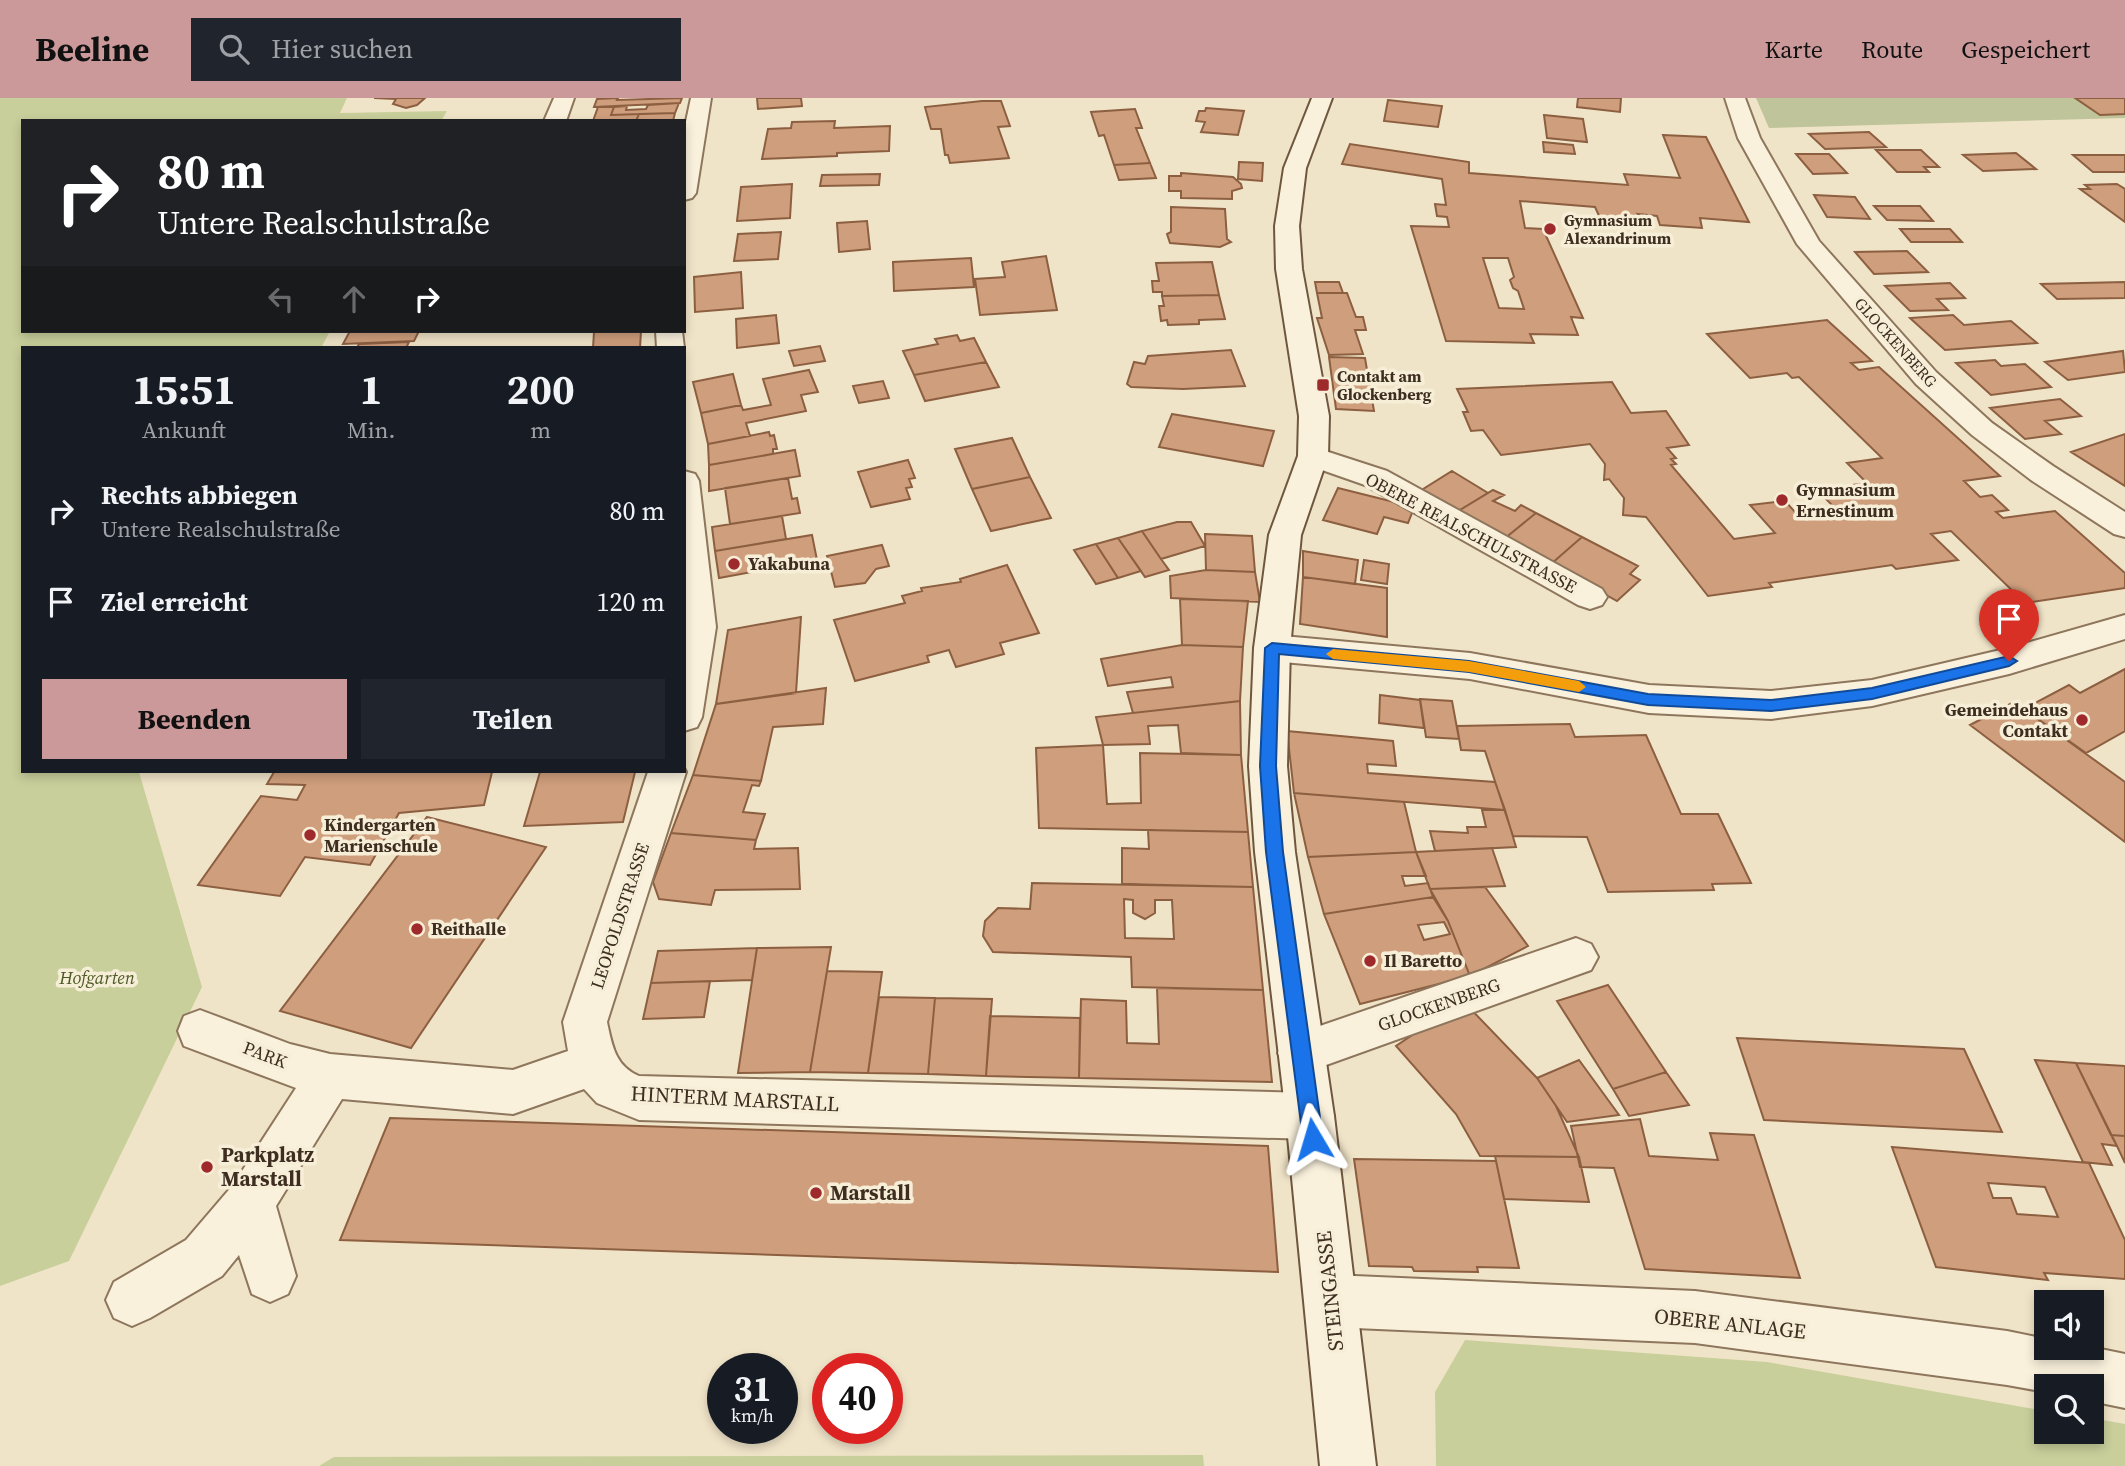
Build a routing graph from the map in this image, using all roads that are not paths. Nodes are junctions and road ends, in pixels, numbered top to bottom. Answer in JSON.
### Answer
{"nodes":[{"id":1,"x":564,"y":98,"type":"edge"},
{"id":2,"x":701,"y":98,"type":"edge"},
{"id":3,"x":1322,"y":98,"type":"edge"},
{"id":4,"x":1735,"y":98,"type":"edge"},
{"id":5,"x":556,"y":119,"type":"edge"},
{"id":6,"x":686,"y":182,"type":"edge"},
{"id":7,"x":1313,"y":456,"type":"junction"},
{"id":8,"x":686,"y":500,"type":"edge"},
{"id":9,"x":2125,"y":527,"type":"edge"},
{"id":10,"x":1590,"y":597,"type":"dead end"},
{"id":11,"x":2125,"y":627,"type":"edge"},
{"id":12,"x":1272,"y":648,"type":"junction"},
{"id":13,"x":686,"y":705,"type":"edge"},
{"id":14,"x":667,"y":773,"type":"edge"},
{"id":15,"x":1576,"y":957,"type":"dead end"},
{"id":16,"x":200,"y":1031,"type":"dead end"},
{"id":17,"x":1301,"y":1053,"type":"junction"},
{"id":18,"x":593,"y":1062,"type":"junction"},
{"id":19,"x":330,"y":1076,"type":"junction"},
{"id":20,"x":1310,"y":1116,"type":"junction"},
{"id":21,"x":250,"y":1202,"type":"junction"},
{"id":22,"x":270,"y":1276,"type":"dead end"},
{"id":23,"x":132,"y":1300,"type":"dead end"},
{"id":24,"x":1332,"y":1301,"type":"junction"},
{"id":25,"x":2125,"y":1381,"type":"edge"},
{"id":26,"x":1348,"y":1466,"type":"edge"}],
"edges":[{"from":1,"to":5,"type":"street"},
{"from":2,"to":6,"type":"street"},
{"from":3,"to":7,"type":"street","name":"STEINGASSE"},
{"from":4,"to":9,"type":"street","name":"GLOCKENBERG"},
{"from":7,"to":10,"type":"street","name":"OBERE REALSCHULSTRASSE"},
{"from":7,"to":12,"type":"street","name":"STEINGASSE"},
{"from":8,"to":13,"type":"street"},
{"from":11,"to":12,"type":"street"},
{"from":12,"to":17,"type":"street","name":"STEINGASSE"},
{"from":14,"to":18,"type":"street","name":"LEOPOLDSTRASSE"},
{"from":15,"to":17,"type":"street","name":"GLOCKENBERG"},
{"from":16,"to":19,"type":"street","name":"PARK"},
{"from":17,"to":20,"type":"street","name":"STEINGASSE"},
{"from":18,"to":19,"type":"street"},
{"from":18,"to":20,"type":"street","name":"HINTERM MARSTALL"},
{"from":19,"to":21,"type":"street"},
{"from":20,"to":24,"type":"street","name":"STEINGASSE"},
{"from":21,"to":22,"type":"street"},
{"from":21,"to":23,"type":"street"},
{"from":24,"to":25,"type":"street","name":"OBERE ANLAGE"},
{"from":24,"to":26,"type":"street","name":"STEINGASSE"}]}
